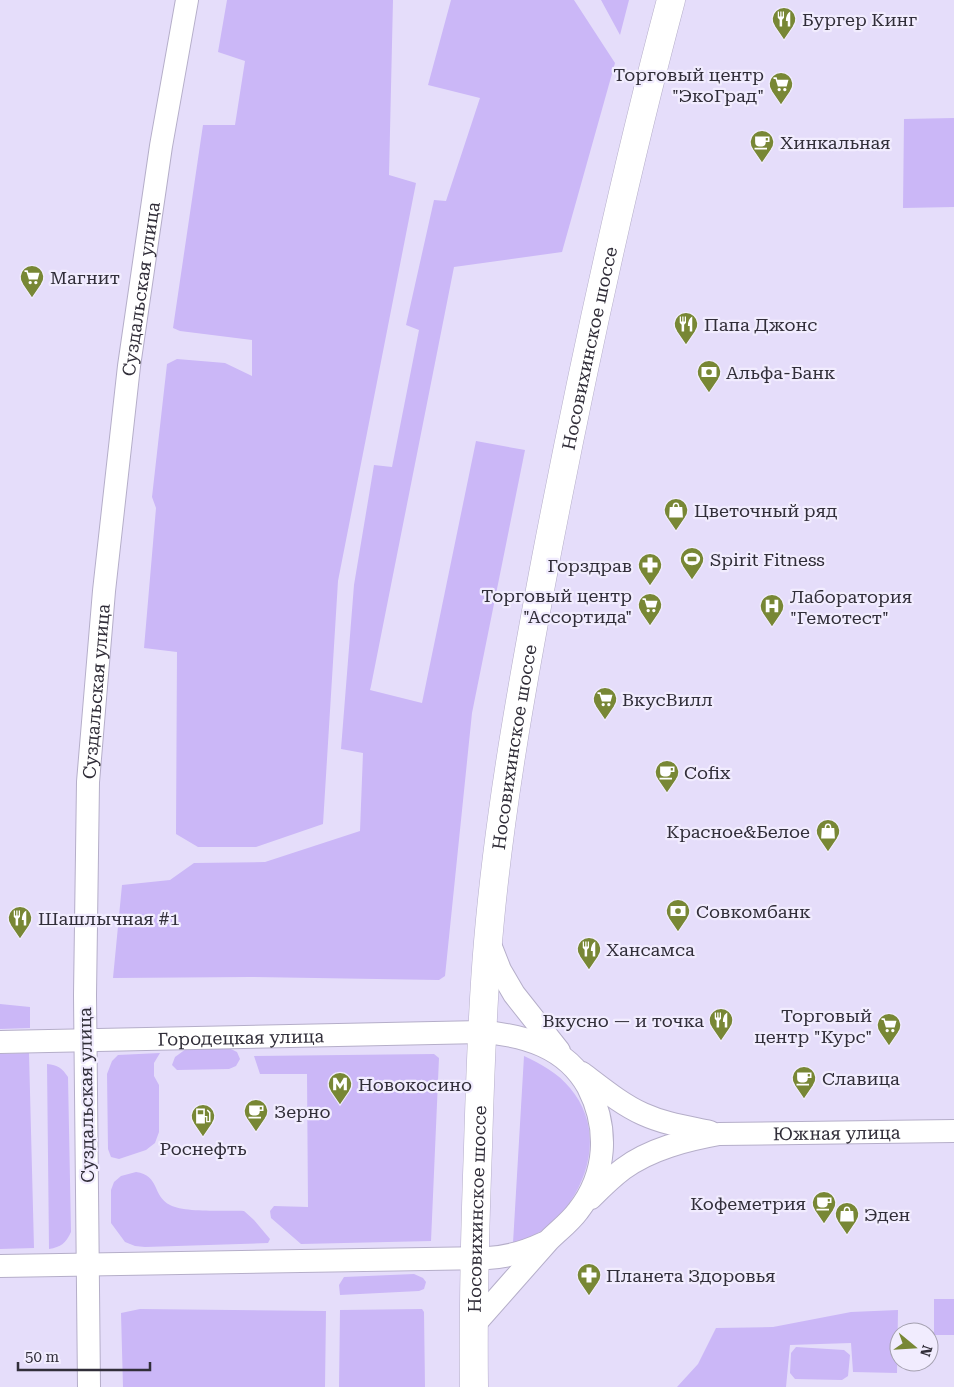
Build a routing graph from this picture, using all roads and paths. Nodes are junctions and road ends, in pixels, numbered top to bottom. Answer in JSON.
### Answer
{"nodes":[{"id":1,"x":187,"y":0,"type":"edge"},
{"id":2,"x":670,"y":0,"type":"edge"},
{"id":3,"x":488,"y":940,"type":"junction"},
{"id":4,"x":482,"y":1032,"type":"junction"},
{"id":5,"x":85,"y":1040,"type":"junction"},
{"id":6,"x":0,"y":1042,"type":"edge"},
{"id":7,"x":570,"y":1064,"type":"junction"},
{"id":8,"x":954,"y":1131,"type":"edge"},
{"id":9,"x":718,"y":1134,"type":"junction"},
{"id":10,"x":578,"y":1212,"type":"junction"},
{"id":11,"x":550,"y":1240,"type":"junction"},
{"id":12,"x":474,"y":1258,"type":"junction"},
{"id":13,"x":88,"y":1264,"type":"junction"},
{"id":14,"x":0,"y":1266,"type":"edge"},
{"id":15,"x":473,"y":1326,"type":"junction"},
{"id":16,"x":89,"y":1387,"type":"edge"},
{"id":17,"x":474,"y":1387,"type":"edge"}],
"edges":[{"from":1,"to":5,"type":"street","name":"Суздальская улица"},
{"from":2,"to":3,"type":"main road","name":"Носовихинское шоссе"},
{"from":3,"to":4,"type":"main road","name":"Носовихинское шоссе"},
{"from":3,"to":7,"type":"street"},
{"from":4,"to":5,"type":"street","name":"Городецкая улица"},
{"from":4,"to":7,"type":"street","name":"Городецкая улица"},
{"from":4,"to":12,"type":"main road","name":"Носовихинское шоссе"},
{"from":5,"to":6,"type":"street","name":"Городецкая улица"},
{"from":5,"to":13,"type":"street","name":"Суздальская улица"},
{"from":7,"to":9,"type":"street","name":"Южная улица"},
{"from":7,"to":10,"type":"street"},
{"from":8,"to":9,"type":"street","name":"Южная улица"},
{"from":9,"to":10,"type":"street","name":"Южная улица"},
{"from":10,"to":11,"type":"street"},
{"from":11,"to":12,"type":"street"},
{"from":11,"to":15,"type":"street"},
{"from":12,"to":13,"type":"street"},
{"from":12,"to":15,"type":"main road","name":"Носовихинское шоссе"},
{"from":13,"to":14,"type":"street"},
{"from":13,"to":16,"type":"street","name":"Суздальская улица"},
{"from":15,"to":17,"type":"main road","name":"Носовихинское шоссе"}]}
